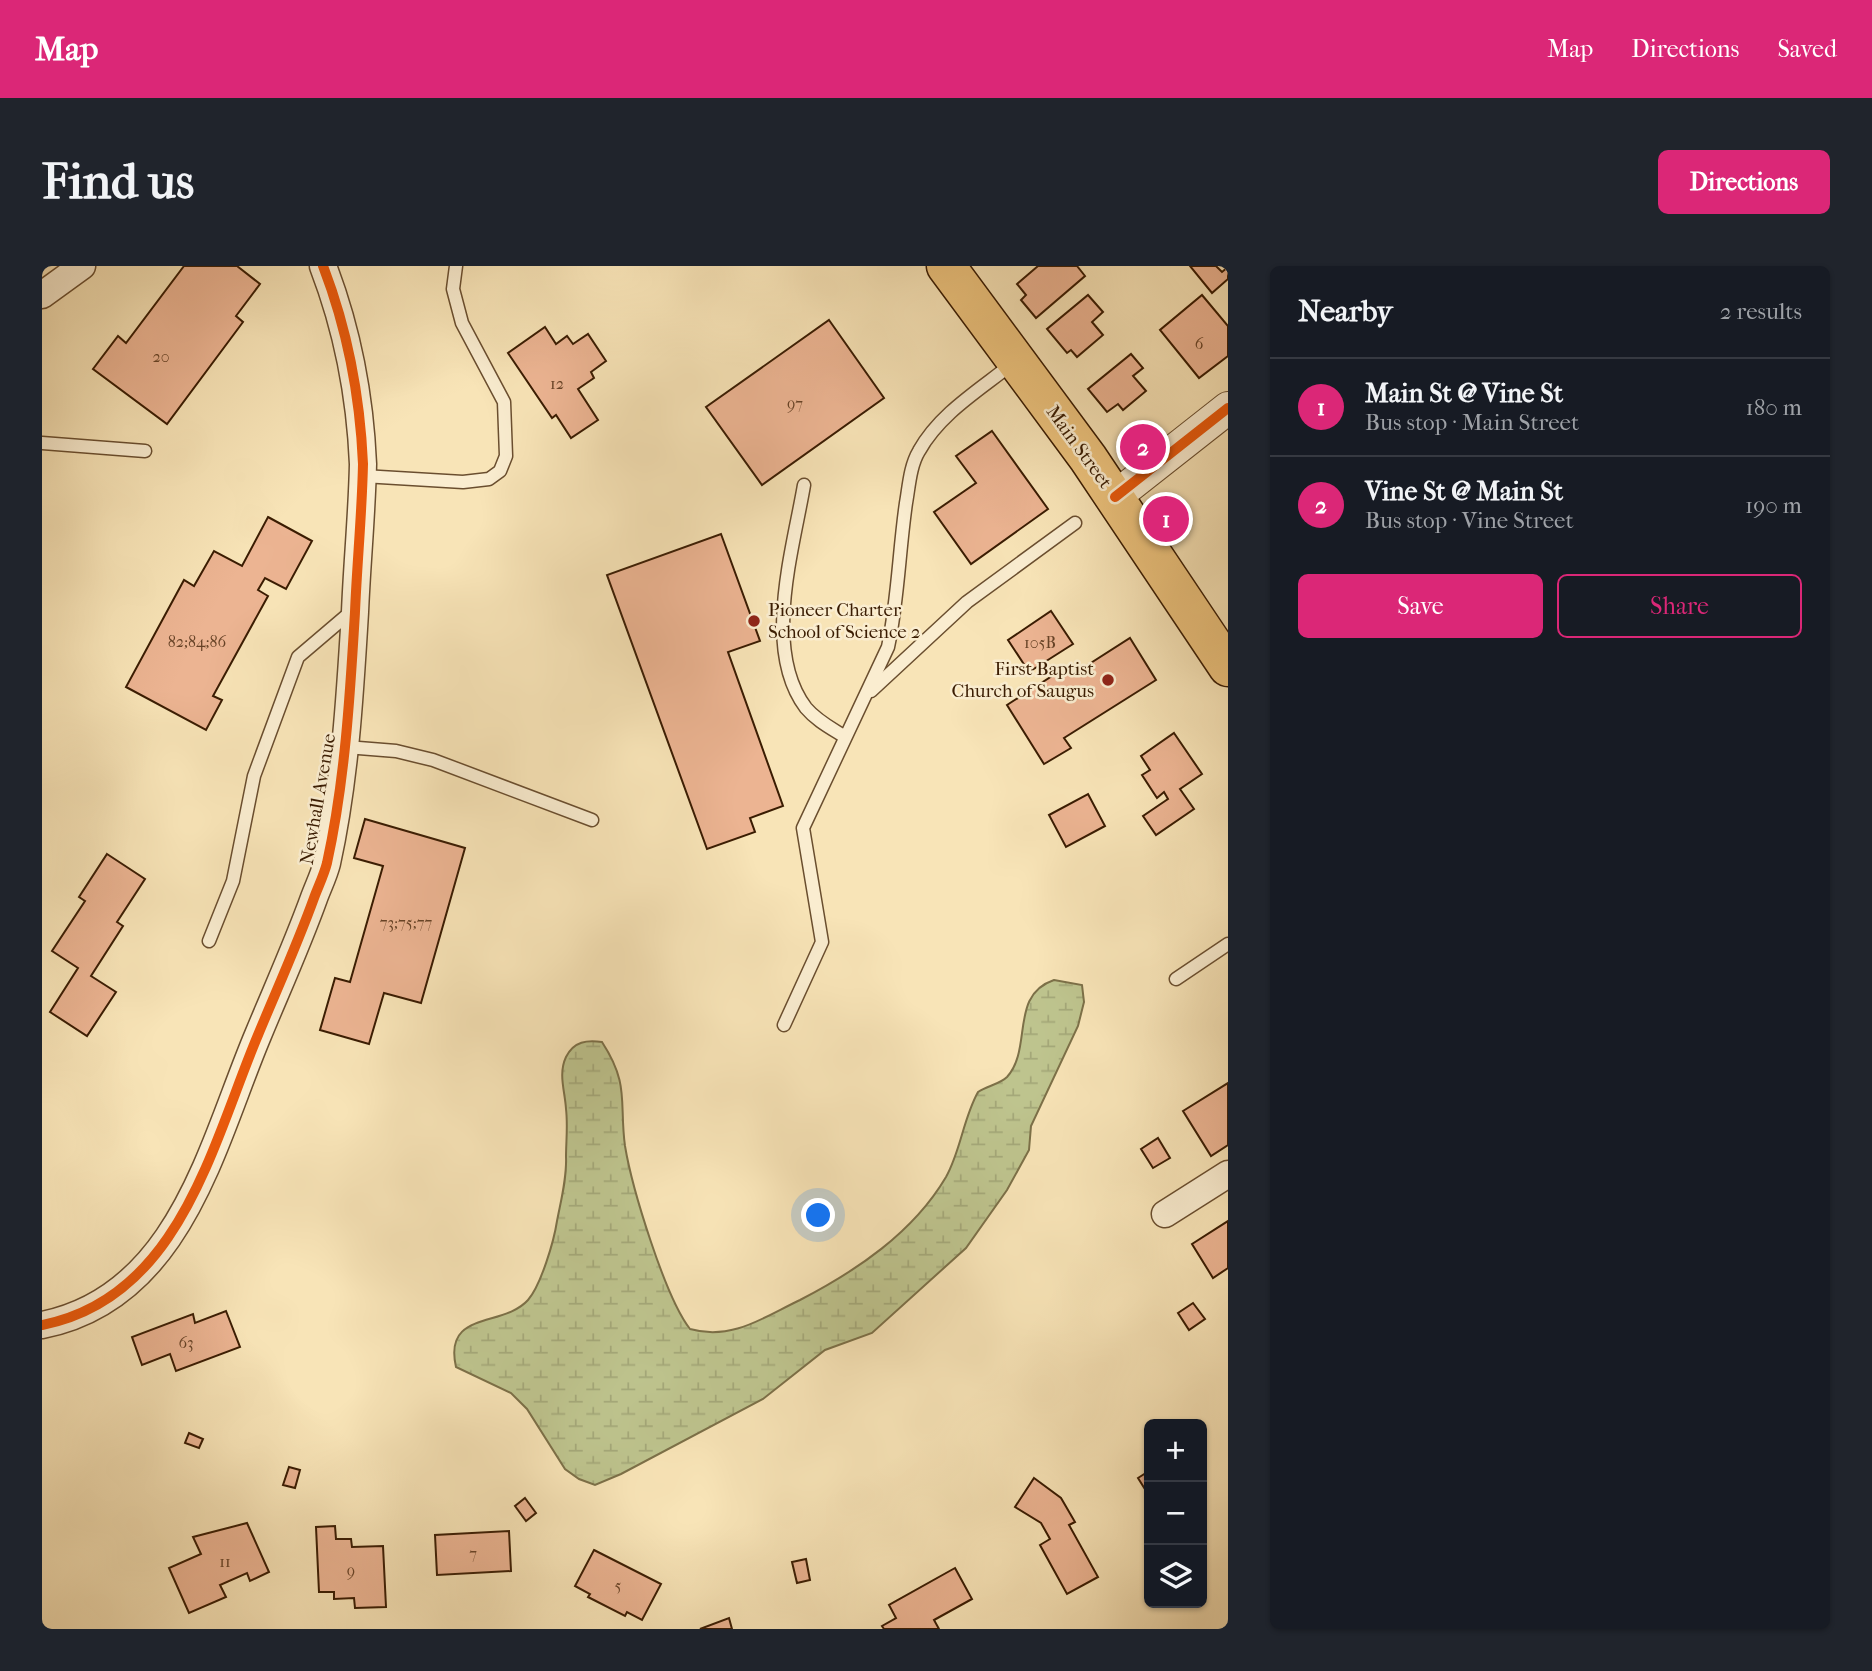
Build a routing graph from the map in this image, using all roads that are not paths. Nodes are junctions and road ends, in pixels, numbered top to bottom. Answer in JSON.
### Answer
{"nodes":[{"id":1,"x":82,"y":266,"type":"edge"},
{"id":2,"x":323,"y":266,"type":"edge"},
{"id":3,"x":456,"y":266,"type":"edge"},
{"id":4,"x":946,"y":266,"type":"edge"},
{"id":5,"x":42,"y":295,"type":"edge"},
{"id":6,"x":1016,"y":361,"type":"junction"},
{"id":7,"x":1228,"y":408,"type":"edge"},
{"id":8,"x":42,"y":443,"type":"edge"},
{"id":9,"x":145,"y":450,"type":"dead end"},
{"id":10,"x":363,"y":476,"type":"junction"},
{"id":11,"x":804,"y":485,"type":"dead end"},
{"id":12,"x":1115,"y":497,"type":"junction"},
{"id":13,"x":1075,"y":523,"type":"dead end"},
{"id":14,"x":355,"y":609,"type":"junction"},
{"id":15,"x":1228,"y":667,"type":"edge"},
{"id":16,"x":866,"y":696,"type":"junction"},
{"id":17,"x":845,"y":737,"type":"junction"},
{"id":18,"x":346,"y":747,"type":"junction"},
{"id":19,"x":592,"y":820,"type":"dead end"},
{"id":20,"x":209,"y":941,"type":"dead end"},
{"id":21,"x":1228,"y":944,"type":"edge"},
{"id":22,"x":1176,"y":979,"type":"dead end"},
{"id":23,"x":784,"y":1025,"type":"dead end"},
{"id":24,"x":1228,"y":1174,"type":"edge"},
{"id":25,"x":1165,"y":1214,"type":"dead end"},
{"id":26,"x":42,"y":1325,"type":"edge"}],
"edges":[{"from":1,"to":5,"type":"street"},
{"from":2,"to":10,"type":"street","name":"Newhall Avenue"},
{"from":3,"to":10,"type":"lane"},
{"from":4,"to":6,"type":"main road","name":"Main Street"},
{"from":6,"to":12,"type":"main road","name":"Main Street"},
{"from":6,"to":16,"type":"lane"},
{"from":7,"to":12,"type":"street"},
{"from":8,"to":9,"type":"lane"},
{"from":10,"to":14,"type":"street","name":"Newhall Avenue"},
{"from":11,"to":17,"type":"lane"},
{"from":12,"to":15,"type":"main road","name":"Main Street"},
{"from":13,"to":16,"type":"lane"},
{"from":14,"to":18,"type":"street","name":"Newhall Avenue"},
{"from":14,"to":20,"type":"lane"},
{"from":16,"to":17,"type":"lane"},
{"from":17,"to":23,"type":"lane"},
{"from":18,"to":19,"type":"lane"},
{"from":18,"to":26,"type":"street","name":"Newhall Avenue"},
{"from":21,"to":22,"type":"lane"},
{"from":24,"to":25,"type":"street"}]}
